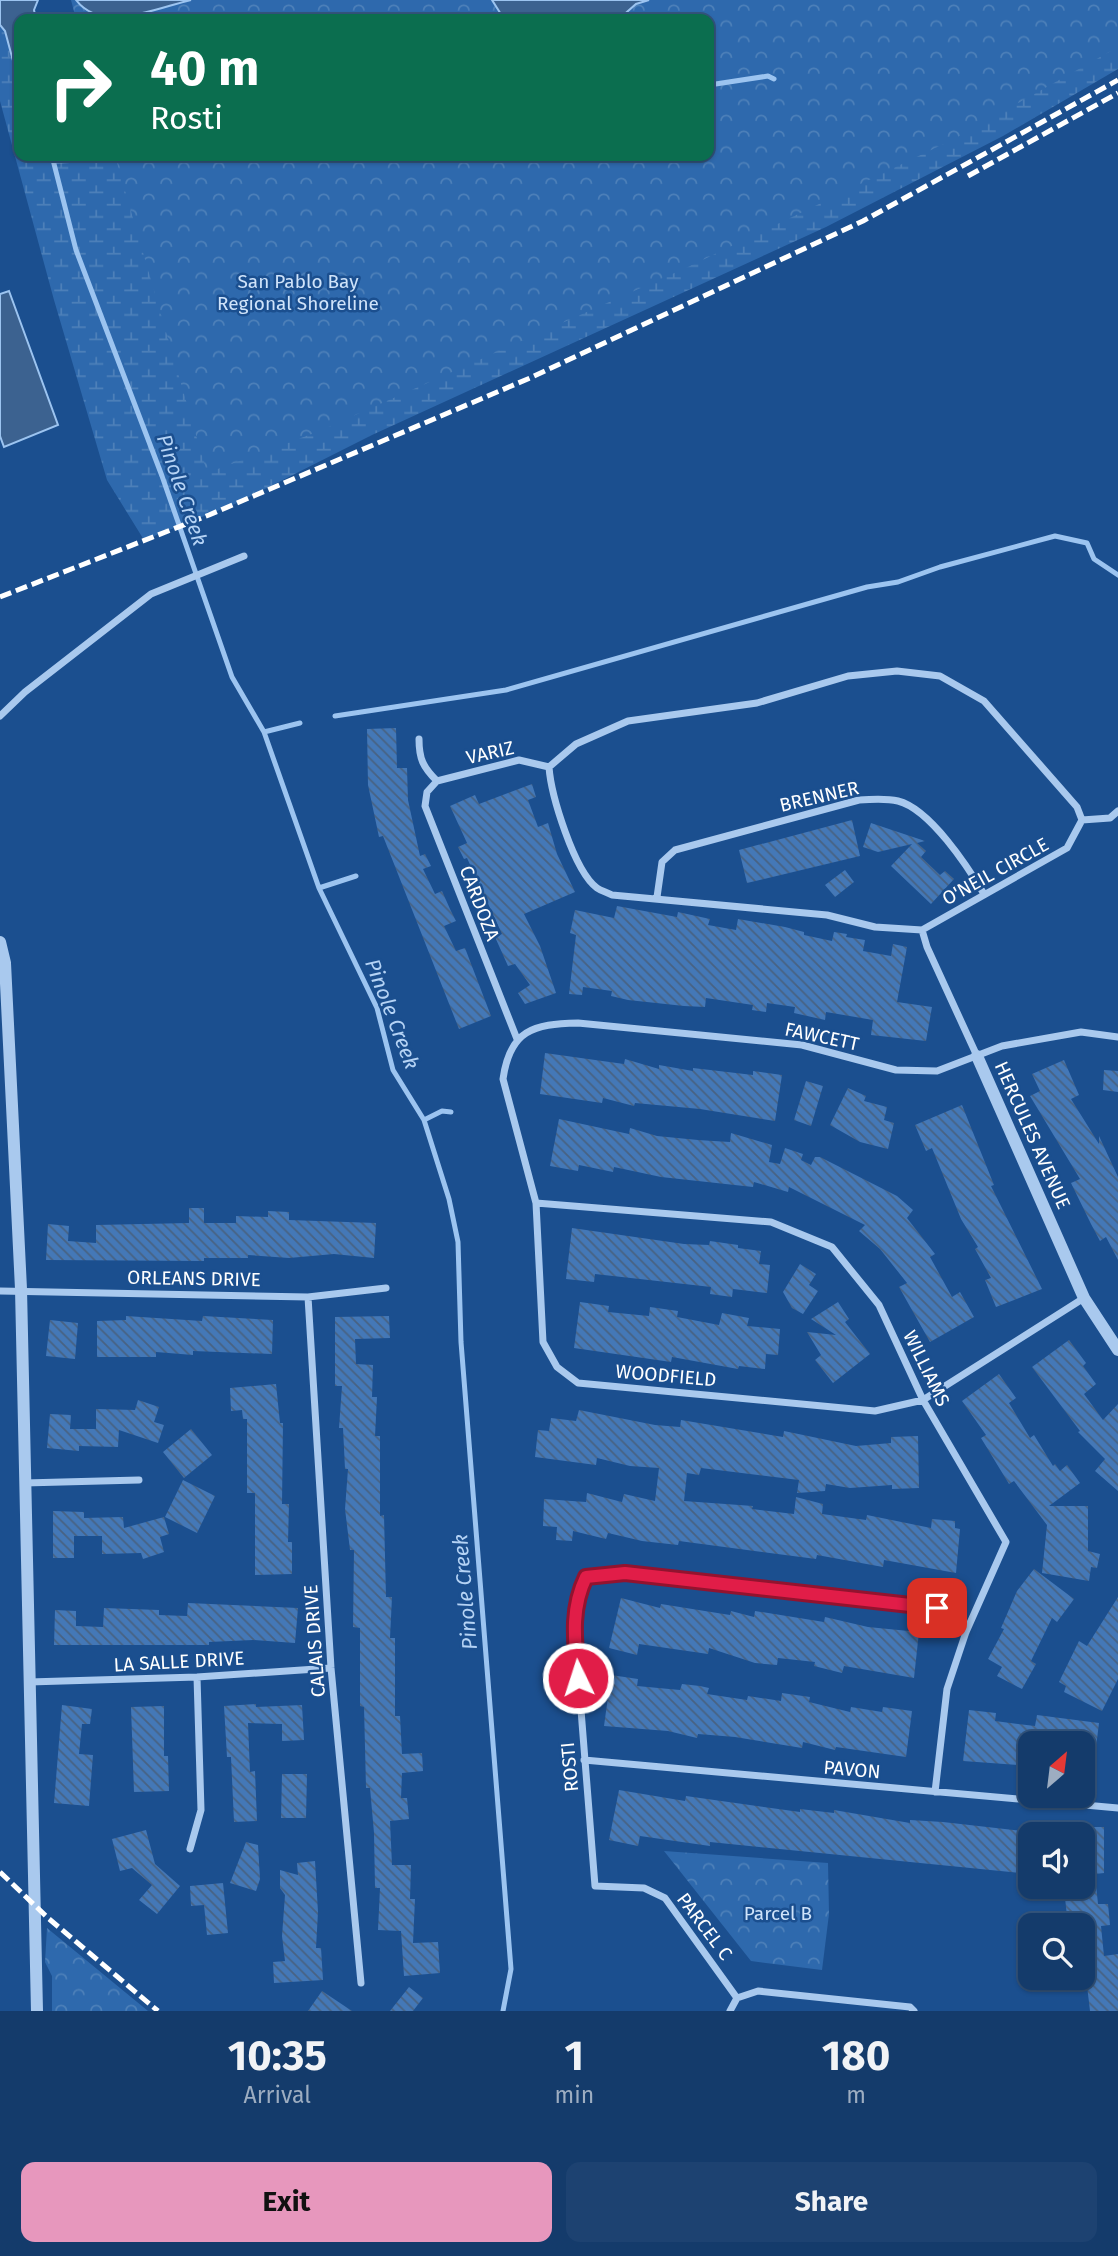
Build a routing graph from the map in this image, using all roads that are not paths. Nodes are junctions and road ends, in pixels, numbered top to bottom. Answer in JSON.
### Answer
{"nodes":[{"id":1,"x":244,"y":556,"type":"dead end"},
{"id":2,"x":0,"y":716,"type":"edge"},
{"id":3,"x":419,"y":739,"type":"dead end"},
{"id":4,"x":549,"y":767,"type":"junction"},
{"id":5,"x":437,"y":781,"type":"junction"},
{"id":6,"x":1118,"y":811,"type":"edge"},
{"id":7,"x":1082,"y":820,"type":"junction"},
{"id":8,"x":984,"y":894,"type":"junction"},
{"id":9,"x":657,"y":897,"type":"junction"},
{"id":10,"x":922,"y":930,"type":"junction"},
{"id":11,"x":0,"y":942,"type":"edge"},
{"id":12,"x":1118,"y":1037,"type":"edge"},
{"id":13,"x":517,"y":1039,"type":"junction"},
{"id":14,"x":976,"y":1056,"type":"junction"},
{"id":15,"x":536,"y":1203,"type":"junction"},
{"id":16,"x":386,"y":1288,"type":"dead end"},
{"id":17,"x":21,"y":1289,"type":"junction"},
{"id":18,"x":0,"y":1291,"type":"edge"},
{"id":19,"x":308,"y":1297,"type":"junction"},
{"id":20,"x":1084,"y":1298,"type":"junction"},
{"id":21,"x":1118,"y":1350,"type":"edge"},
{"id":22,"x":923,"y":1400,"type":"junction"},
{"id":23,"x":139,"y":1480,"type":"dead end"},
{"id":24,"x":24,"y":1483,"type":"junction"},
{"id":25,"x":967,"y":1632,"type":"junction"},
{"id":26,"x":331,"y":1668,"type":"junction"},
{"id":27,"x":197,"y":1677,"type":"junction"},
{"id":28,"x":29,"y":1682,"type":"junction"},
{"id":29,"x":584,"y":1760,"type":"junction"},
{"id":30,"x":935,"y":1792,"type":"junction"},
{"id":31,"x":1118,"y":1808,"type":"edge"},
{"id":32,"x":190,"y":1849,"type":"dead end"},
{"id":33,"x":595,"y":1886,"type":"joint"},
{"id":34,"x":361,"y":1983,"type":"dead end"},
{"id":35,"x":737,"y":1998,"type":"junction"},
{"id":36,"x":37,"y":2011,"type":"edge"},
{"id":37,"x":730,"y":2011,"type":"edge"},
{"id":38,"x":914,"y":2011,"type":"edge"}],
"edges":[{"from":1,"to":2,"type":"street"},
{"from":3,"to":5,"type":"street"},
{"from":4,"to":5,"type":"street","name":"VARIZ"},
{"from":4,"to":7,"type":"street"},
{"from":4,"to":9,"type":"street"},
{"from":5,"to":13,"type":"street","name":"CARDOZA"},
{"from":6,"to":7,"type":"street"},
{"from":7,"to":8,"type":"street","name":"O'NEIL CIRCLE"},
{"from":8,"to":9,"type":"street","name":"BRENNER"},
{"from":8,"to":10,"type":"street","name":"O'NEIL CIRCLE"},
{"from":9,"to":10,"type":"street"},
{"from":10,"to":14,"type":"street","name":"HERCULES AVENUE"},
{"from":11,"to":17,"type":"street"},
{"from":12,"to":14,"type":"street","name":"FAWCETT"},
{"from":13,"to":14,"type":"street","name":"FAWCETT"},
{"from":13,"to":15,"type":"street","name":"WOODFIELD"},
{"from":14,"to":20,"type":"street","name":"HERCULES AVENUE"},
{"from":15,"to":22,"type":"street","name":"WILLIAMS"},
{"from":15,"to":22,"type":"street","name":"WOODFIELD"},
{"from":16,"to":19,"type":"street","name":"ORLEANS DRIVE"},
{"from":17,"to":18,"type":"street","name":"ORLEANS DRIVE"},
{"from":17,"to":19,"type":"street","name":"ORLEANS DRIVE"},
{"from":17,"to":24,"type":"street"},
{"from":19,"to":26,"type":"street","name":"CALAIS DRIVE"},
{"from":20,"to":21,"type":"street","name":"HERCULES AVENUE"},
{"from":20,"to":22,"type":"street","name":"WOODFIELD"},
{"from":22,"to":25,"type":"street","name":"WILLIAMS"},
{"from":23,"to":24,"type":"street"},
{"from":24,"to":28,"type":"street"},
{"from":25,"to":29,"type":"street","name":"ROSTI"},
{"from":25,"to":30,"type":"street","name":"WILLIAMS"},
{"from":26,"to":27,"type":"street","name":"LA SALLE DRIVE"},
{"from":26,"to":34,"type":"street","name":"CALAIS DRIVE"},
{"from":27,"to":28,"type":"street","name":"LA SALLE DRIVE"},
{"from":27,"to":32,"type":"street"},
{"from":28,"to":36,"type":"street"},
{"from":29,"to":30,"type":"street","name":"PAVON"},
{"from":29,"to":33,"type":"street","name":"ROSTI"},
{"from":30,"to":31,"type":"street","name":"PAVON"},
{"from":33,"to":35,"type":"street","name":"PARCEL C"},
{"from":35,"to":37,"type":"street"},
{"from":35,"to":38,"type":"street"}]}
